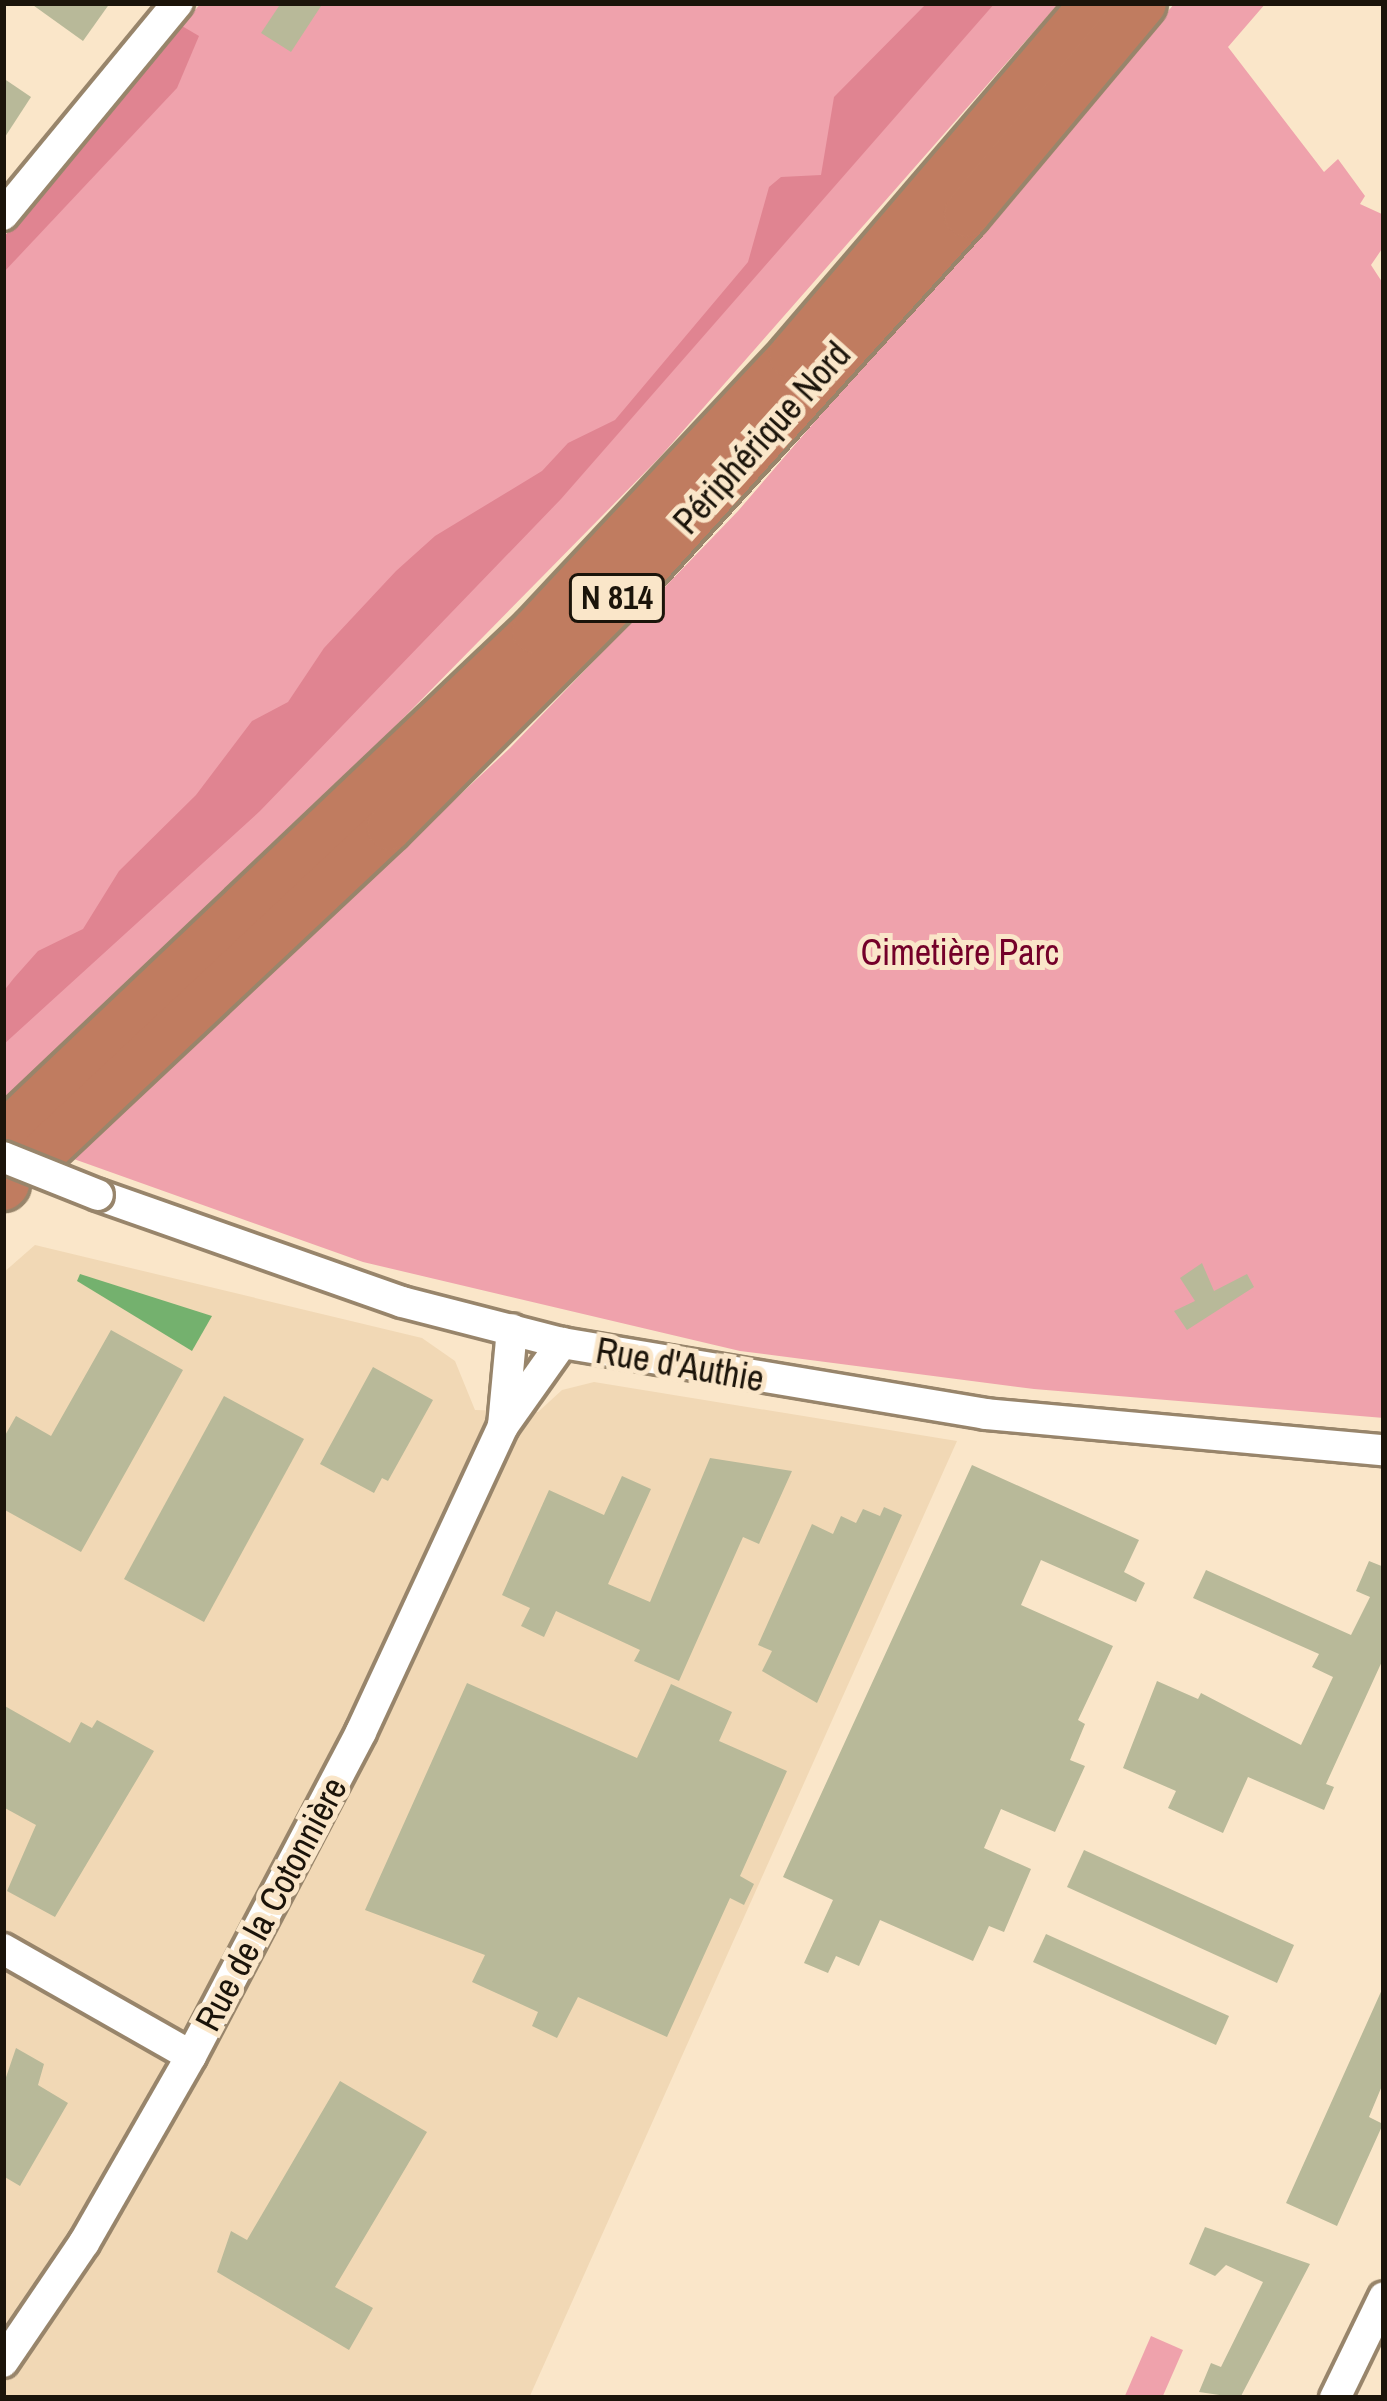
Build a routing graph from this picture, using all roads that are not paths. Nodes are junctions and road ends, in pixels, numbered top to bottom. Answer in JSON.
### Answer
{"nodes":[{"id":1,"x":1094,"y":3,"type":"edge"},
{"id":2,"x":1143,"y":3,"type":"edge"},
{"id":3,"x":174,"y":4,"type":"edge"},
{"id":4,"x":3,"y":215,"type":"edge"},
{"id":5,"x":4,"y":1132,"type":"edge"},
{"id":6,"x":15,"y":1169,"type":"edge"},
{"id":7,"x":512,"y":1329,"type":"junction"},
{"id":8,"x":562,"y":1343,"type":"junction"},
{"id":9,"x":503,"y":1426,"type":"junction"},
{"id":10,"x":1384,"y":1450,"type":"edge"},
{"id":11,"x":3,"y":1949,"type":"edge"},
{"id":12,"x":190,"y":2056,"type":"junction"},
{"id":13,"x":1380,"y":2309,"type":"edge"},
{"id":14,"x":3,"y":2362,"type":"edge"},
{"id":15,"x":1335,"y":2398,"type":"edge"}],
"edges":[{"from":1,"to":5,"type":"highway","name":"Périphérique Nord","number":"N 814"},
{"from":2,"to":6,"type":"highway","name":"Périphérique Nord","number":"N 814"},
{"from":3,"to":4,"type":"street"},
{"from":6,"to":7,"type":"street","name":"Rue d'Authie","bridge":true},
{"from":7,"to":8,"type":"street","name":"Rue d'Authie"},
{"from":7,"to":9,"type":"street","name":"Rue de la Cotonnière"},
{"from":8,"to":9,"type":"street","name":"Rue de la Cotonnière"},
{"from":8,"to":10,"type":"street","name":"Rue d'Authie"},
{"from":9,"to":12,"type":"street","name":"Rue de la Cotonnière"},
{"from":11,"to":12,"type":"street"},
{"from":12,"to":14,"type":"street","name":"Rue de la Cotonnière"},
{"from":13,"to":15,"type":"street"}]}
